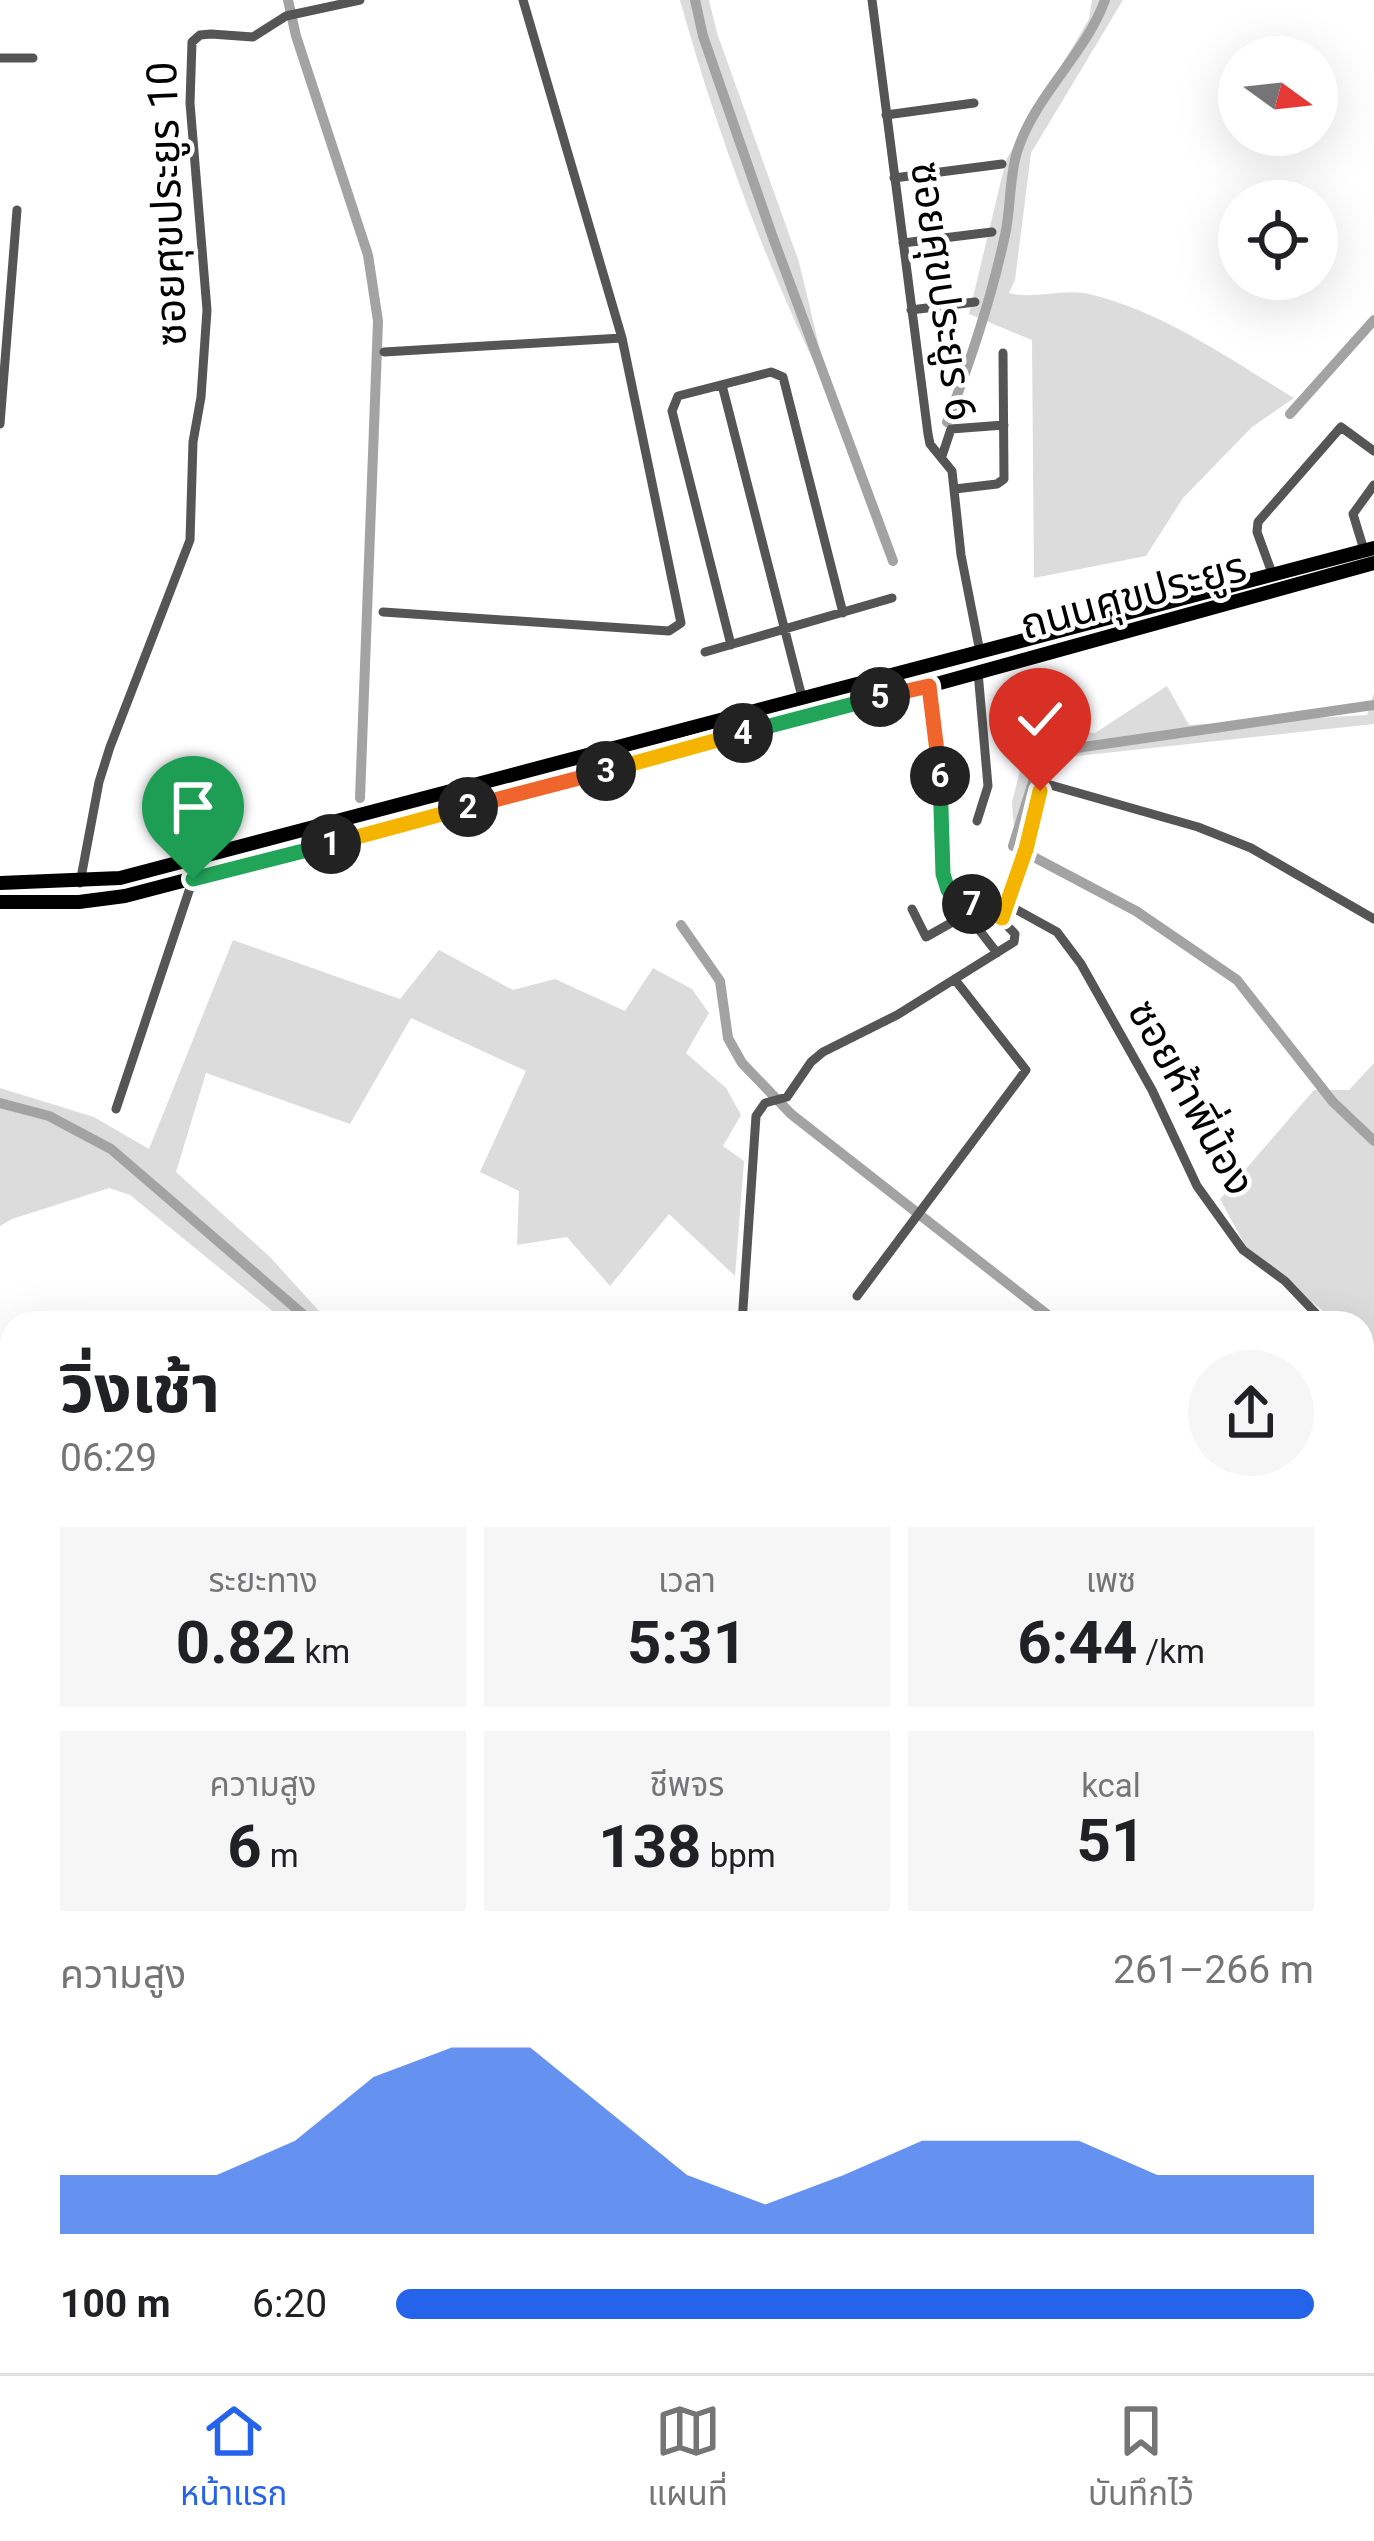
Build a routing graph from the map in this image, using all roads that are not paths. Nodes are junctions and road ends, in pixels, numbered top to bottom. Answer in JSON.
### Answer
{"nodes":[{"id":1,"x":360,"y":0,"type":"edge"},
{"id":2,"x":523,"y":0,"type":"edge"},
{"id":3,"x":872,"y":0,"type":"edge"},
{"id":4,"x":0,"y":58,"type":"edge"},
{"id":5,"x":33,"y":58,"type":"dead end"},
{"id":6,"x":974,"y":103,"type":"dead end"},
{"id":7,"x":886,"y":115,"type":"junction"},
{"id":8,"x":1002,"y":164,"type":"dead end"},
{"id":9,"x":894,"y":178,"type":"junction"},
{"id":10,"x":17,"y":211,"type":"dead end"},
{"id":11,"x":992,"y":232,"type":"dead end"},
{"id":12,"x":903,"y":243,"type":"junction"},
{"id":13,"x":975,"y":302,"type":"dead end"},
{"id":14,"x":911,"y":310,"type":"junction"},
{"id":15,"x":622,"y":338,"type":"junction"},
{"id":16,"x":384,"y":352,"type":"dead end"},
{"id":17,"x":1003,"y":353,"type":"dead end"},
{"id":18,"x":3,"y":355,"type":"edge"},
{"id":19,"x":722,"y":385,"type":"junction"},
{"id":20,"x":0,"y":424,"type":"edge"},
{"id":21,"x":1004,"y":425,"type":"junction"},
{"id":22,"x":1374,"y":451,"type":"edge"},
{"id":23,"x":942,"y":456,"type":"junction"},
{"id":24,"x":1374,"y":484,"type":"edge"},
{"id":25,"x":955,"y":489,"type":"junction"},
{"id":26,"x":1371,"y":554,"type":"edge"},
{"id":27,"x":1272,"y":573,"type":"junction"},
{"id":28,"x":892,"y":598,"type":"dead end"},
{"id":29,"x":383,"y":612,"type":"dead end"},
{"id":30,"x":843,"y":613,"type":"junction"},
{"id":31,"x":785,"y":629,"type":"junction"},
{"id":32,"x":731,"y":645,"type":"junction"},
{"id":33,"x":705,"y":652,"type":"dead end"},
{"id":34,"x":980,"y":654,"type":"junction"},
{"id":35,"x":978,"y":672,"type":"junction"},
{"id":36,"x":929,"y":686,"type":"junction"},
{"id":37,"x":802,"y":697,"type":"junction"},
{"id":38,"x":808,"y":715,"type":"junction"},
{"id":39,"x":977,"y":821,"type":"dead end"},
{"id":40,"x":193,"y":879,"type":"junction"},
{"id":41,"x":0,"y":883,"type":"edge"},
{"id":42,"x":80,"y":883,"type":"junction"},
{"id":43,"x":0,"y":902,"type":"edge"},
{"id":44,"x":1006,"y":904,"type":"junction"},
{"id":45,"x":971,"y":909,"type":"junction"},
{"id":46,"x":912,"y":910,"type":"dead end"},
{"id":47,"x":1002,"y":918,"type":"junction"},
{"id":48,"x":1374,"y":919,"type":"edge"},
{"id":49,"x":998,"y":953,"type":"junction"},
{"id":50,"x":956,"y":981,"type":"junction"},
{"id":51,"x":116,"y":1109,"type":"dead end"},
{"id":52,"x":857,"y":1296,"type":"dead end"},
{"id":53,"x":743,"y":1311,"type":"edge"},
{"id":54,"x":1313,"y":1311,"type":"edge"}],
"edges":[{"from":1,"to":42,"type":"street","name":"ซอยศุขประยูร 10"},
{"from":2,"to":15,"type":"street"},
{"from":3,"to":7,"type":"street","name":"ซอยศุขประยูร 6"},
{"from":4,"to":5,"type":"street"},
{"from":6,"to":7,"type":"street"},
{"from":7,"to":9,"type":"street","name":"ซอยศุขประยูร 6"},
{"from":8,"to":9,"type":"street"},
{"from":9,"to":12,"type":"street","name":"ซอยศุขประยูร 6"},
{"from":10,"to":18,"type":"street"},
{"from":11,"to":12,"type":"street"},
{"from":12,"to":14,"type":"street","name":"ซอยศุขประยูร 6"},
{"from":13,"to":14,"type":"street"},
{"from":14,"to":23,"type":"street","name":"ซอยศุขประยูร 6"},
{"from":15,"to":16,"type":"street"},
{"from":15,"to":29,"type":"street"},
{"from":17,"to":21,"type":"street"},
{"from":18,"to":20,"type":"street"},
{"from":19,"to":30,"type":"street"},
{"from":19,"to":31,"type":"street"},
{"from":19,"to":32,"type":"street"},
{"from":21,"to":23,"type":"street"},
{"from":21,"to":25,"type":"street"},
{"from":22,"to":27,"type":"street"},
{"from":23,"to":25,"type":"street","name":"ซอยศุขประยูร 6"},
{"from":24,"to":26,"type":"street"},
{"from":25,"to":34,"type":"street","name":"ซอยศุขประยูร 6"},
{"from":26,"to":27,"type":"main road","name":"ถนนศุขประยูร"},
{"from":26,"to":35,"type":"main road","name":"ถนนศุขประยูร"},
{"from":27,"to":34,"type":"main road","name":"ถนนศุขประยูร"},
{"from":28,"to":30,"type":"street"},
{"from":30,"to":31,"type":"street"},
{"from":31,"to":32,"type":"street"},
{"from":31,"to":37,"type":"street"},
{"from":32,"to":33,"type":"street"},
{"from":34,"to":37,"type":"main road","name":"ถนนศุขประยูร"},
{"from":35,"to":36,"type":"main road","name":"ถนนศุขประยูร"},
{"from":35,"to":39,"type":"street"},
{"from":36,"to":38,"type":"main road","name":"ถนนศุขประยูร"},
{"from":36,"to":45,"type":"street"},
{"from":37,"to":38,"type":"main road"},
{"from":37,"to":42,"type":"main road","name":"ถนนศุขประยูร"},
{"from":38,"to":40,"type":"main road","name":"ถนนศุขประยูร"},
{"from":40,"to":43,"type":"main road","name":"ถนนศุขประยูร"},
{"from":40,"to":51,"type":"street"},
{"from":41,"to":42,"type":"main road","name":"ถนนศุขประยูร"},
{"from":44,"to":47,"type":"street"},
{"from":44,"to":48,"type":"street"},
{"from":44,"to":54,"type":"street","name":"ซอยห้าพี่น้อง"},
{"from":45,"to":46,"type":"street"},
{"from":45,"to":47,"type":"street"},
{"from":45,"to":49,"type":"street"},
{"from":47,"to":49,"type":"street"},
{"from":49,"to":50,"type":"street"},
{"from":50,"to":52,"type":"street"},
{"from":50,"to":53,"type":"street"}]}
